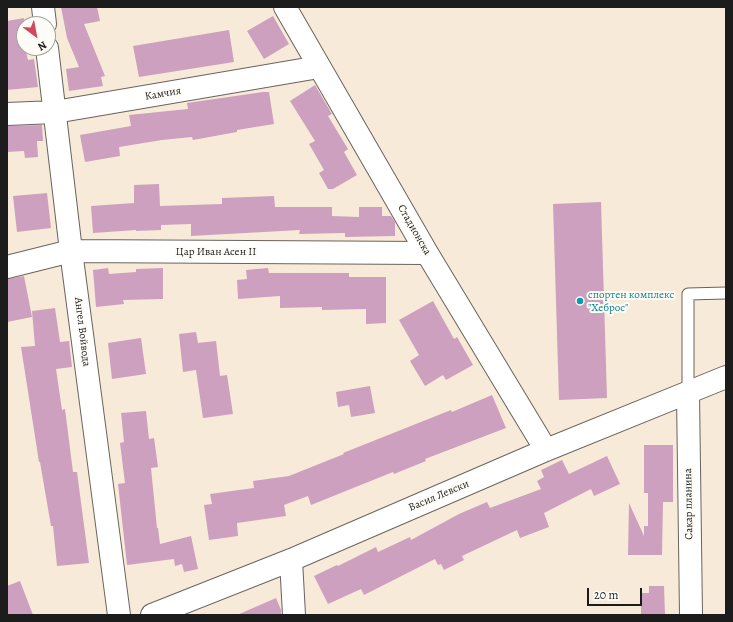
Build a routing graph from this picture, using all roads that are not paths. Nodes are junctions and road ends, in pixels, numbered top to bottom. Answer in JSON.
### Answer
{"nodes":[{"id":1,"x":285,"y":7,"type":"edge"},
{"id":2,"x":48,"y":56,"type":"edge"},
{"id":3,"x":319,"y":68,"type":"junction"},
{"id":4,"x":55,"y":112,"type":"junction"},
{"id":5,"x":7,"y":114,"type":"edge"},
{"id":6,"x":71,"y":251,"type":"junction"},
{"id":7,"x":427,"y":253,"type":"junction"},
{"id":8,"x":7,"y":267,"type":"edge"},
{"id":9,"x":726,"y":293,"type":"edge"},
{"id":10,"x":726,"y":377,"type":"edge"},
{"id":11,"x":688,"y":394,"type":"junction"},
{"id":12,"x":546,"y":450,"type":"junction"},
{"id":13,"x":291,"y":560,"type":"junction"},
{"id":14,"x":119,"y":615,"type":"edge"},
{"id":15,"x":152,"y":615,"type":"edge"},
{"id":16,"x":294,"y":615,"type":"edge"},
{"id":17,"x":691,"y":615,"type":"edge"}],
"edges":[{"from":1,"to":3,"type":"street","name":"Стадионска"},
{"from":2,"to":4,"type":"street","name":"Ангел Войвода"},
{"from":3,"to":4,"type":"street","name":"Камчия"},
{"from":3,"to":7,"type":"street","name":"Стадионска"},
{"from":4,"to":5,"type":"street","name":"Камчия"},
{"from":4,"to":6,"type":"street","name":"Ангел Войвода"},
{"from":6,"to":7,"type":"street","name":"Цар Иван Асен II"},
{"from":6,"to":8,"type":"street","name":"Цар Иван Асен II"},
{"from":6,"to":14,"type":"street","name":"Ангел Войвода"},
{"from":7,"to":12,"type":"street","name":"Стадионска"},
{"from":9,"to":11,"type":"lane"},
{"from":10,"to":11,"type":"street","name":"Васил Левски"},
{"from":11,"to":12,"type":"street","name":"Васил Левски"},
{"from":11,"to":17,"type":"street","name":"Сакар планина"},
{"from":12,"to":13,"type":"street","name":"Васил Левски"},
{"from":13,"to":15,"type":"street","name":"Васил Левски"},
{"from":13,"to":16,"type":"street"}]}
